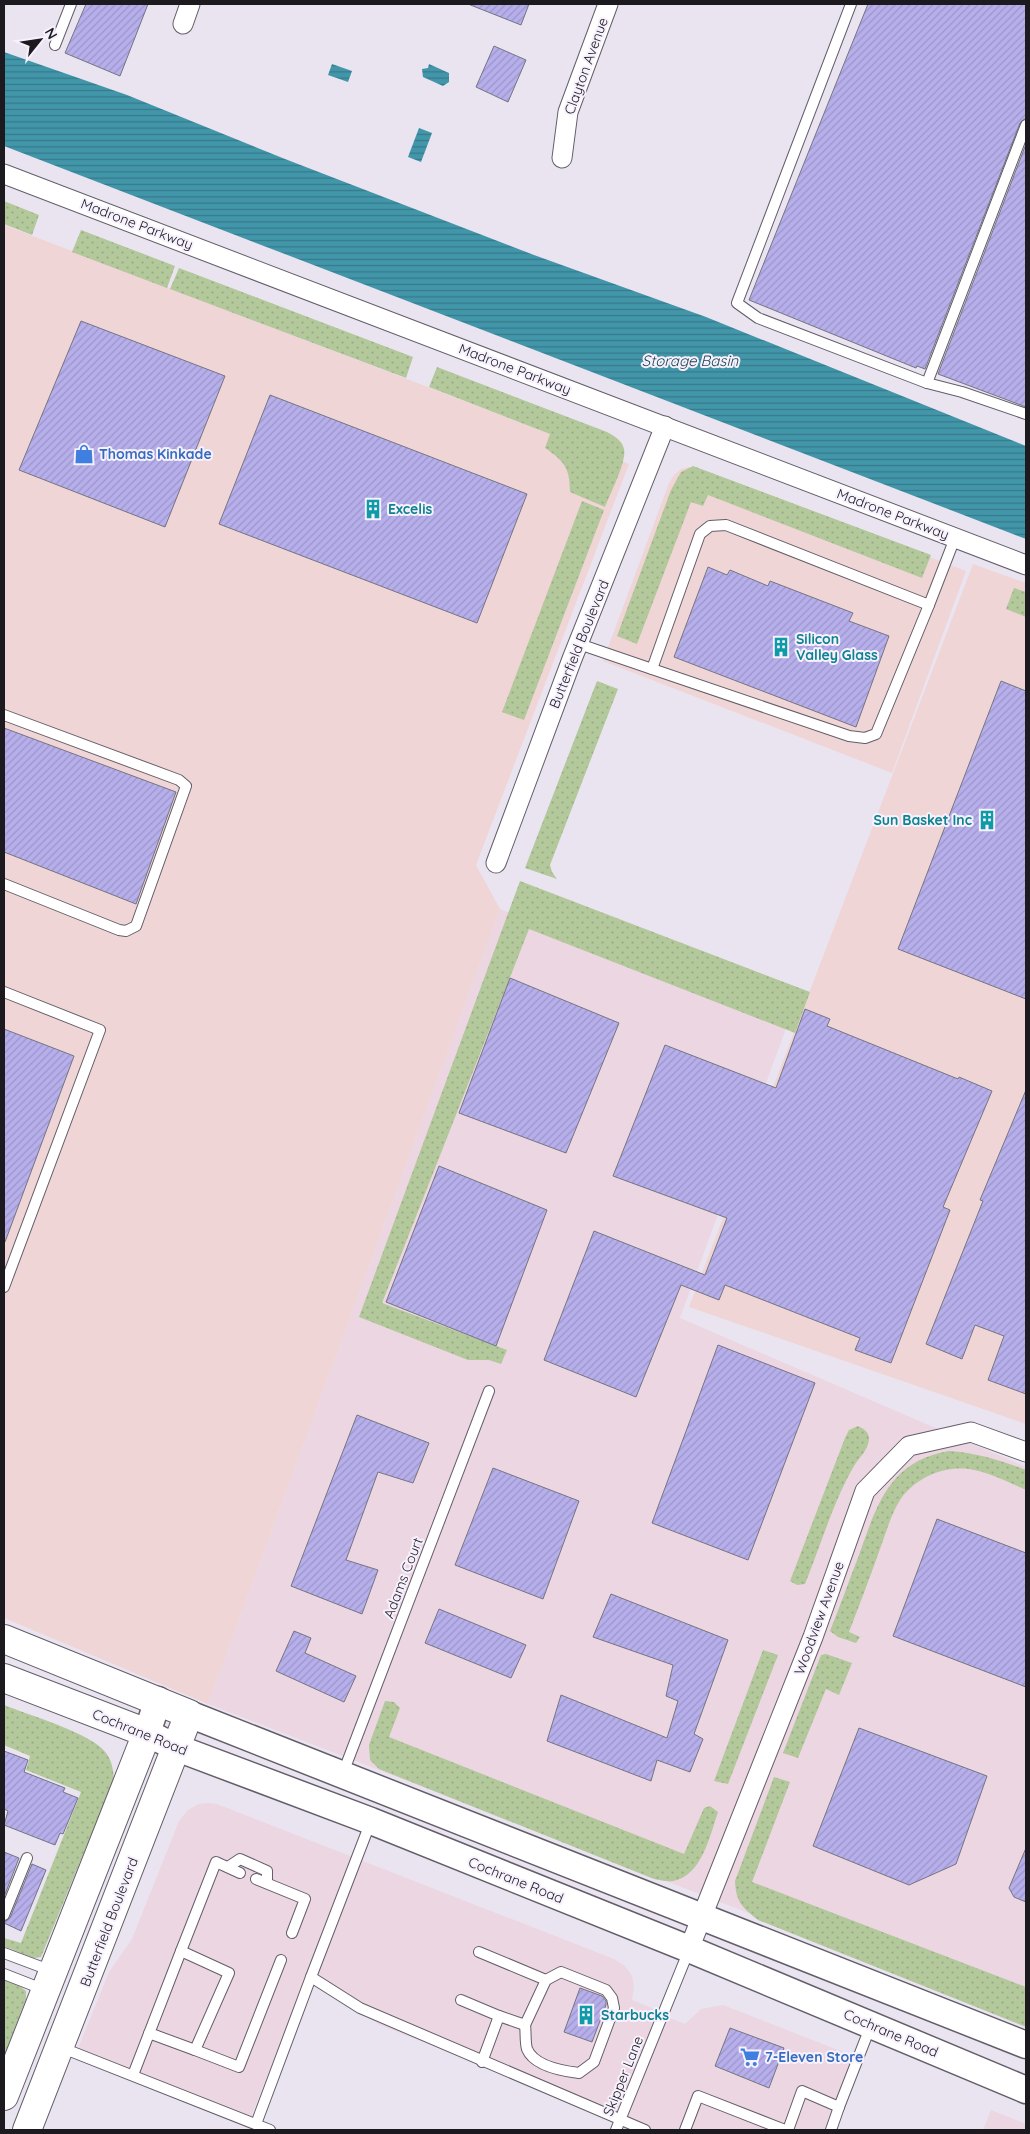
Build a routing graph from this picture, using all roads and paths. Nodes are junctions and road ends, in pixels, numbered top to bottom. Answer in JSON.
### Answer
{"nodes":[{"id":1,"x":71,"y":4,"type":"edge"},
{"id":2,"x":190,"y":4,"type":"edge"},
{"id":3,"x":608,"y":4,"type":"edge"},
{"id":4,"x":851,"y":4,"type":"edge"},
{"id":5,"x":183,"y":24,"type":"dead end"},
{"id":6,"x":55,"y":45,"type":"dead end"},
{"id":7,"x":1026,"y":125,"type":"edge"},
{"id":8,"x":562,"y":158,"type":"dead end"},
{"id":9,"x":4,"y":174,"type":"edge"},
{"id":10,"x":927,"y":384,"type":"junction"},
{"id":11,"x":1026,"y":414,"type":"edge"},
{"id":12,"x":665,"y":426,"type":"junction"},
{"id":13,"x":955,"y":538,"type":"junction"},
{"id":14,"x":1026,"y":565,"type":"edge"},
{"id":15,"x":929,"y":604,"type":"junction"},
{"id":16,"x":579,"y":644,"type":"junction"},
{"id":17,"x":652,"y":669,"type":"junction"},
{"id":18,"x":4,"y":715,"type":"edge"},
{"id":19,"x":496,"y":863,"type":"dead end"},
{"id":20,"x":4,"y":884,"type":"edge"},
{"id":21,"x":4,"y":992,"type":"edge"},
{"id":22,"x":4,"y":1287,"type":"edge"},
{"id":23,"x":489,"y":1391,"type":"dead end"},
{"id":24,"x":1026,"y":1452,"type":"edge"},
{"id":25,"x":4,"y":1639,"type":"edge"},
{"id":26,"x":4,"y":1678,"type":"edge"},
{"id":27,"x":158,"y":1700,"type":"junction"},
{"id":28,"x":189,"y":1714,"type":"junction"},
{"id":29,"x":147,"y":1733,"type":"junction"},
{"id":30,"x":177,"y":1748,"type":"junction"},
{"id":31,"x":342,"y":1775,"type":"junction"},
{"id":32,"x":371,"y":1822,"type":"junction"},
{"id":33,"x":26,"y":1858,"type":"dead end"},
{"id":34,"x":228,"y":1867,"type":"junction"},
{"id":35,"x":240,"y":1873,"type":"dead end"},
{"id":36,"x":256,"y":1879,"type":"dead end"},
{"id":37,"x":267,"y":1883,"type":"junction"},
{"id":38,"x":4,"y":1915,"type":"edge"},
{"id":39,"x":703,"y":1918,"type":"junction"},
{"id":40,"x":292,"y":1933,"type":"dead end"},
{"id":41,"x":690,"y":1949,"type":"junction"},
{"id":42,"x":181,"y":1951,"type":"junction"},
{"id":43,"x":479,"y":1952,"type":"dead end"},
{"id":44,"x":4,"y":1953,"type":"edge"},
{"id":45,"x":281,"y":1960,"type":"dead end"},
{"id":46,"x":4,"y":1974,"type":"edge"},
{"id":47,"x":310,"y":1977,"type":"junction"},
{"id":48,"x":546,"y":1980,"type":"junction"},
{"id":49,"x":49,"y":1981,"type":"junction"},
{"id":50,"x":461,"y":2000,"type":"dead end"},
{"id":51,"x":499,"y":2016,"type":"junction"},
{"id":52,"x":525,"y":2025,"type":"junction"},
{"id":53,"x":871,"y":2025,"type":"junction"},
{"id":54,"x":149,"y":2033,"type":"junction"},
{"id":55,"x":1026,"y":2045,"type":"edge"},
{"id":56,"x":59,"y":2046,"type":"junction"},
{"id":57,"x":195,"y":2050,"type":"junction"},
{"id":58,"x":482,"y":2062,"type":"junction"},
{"id":59,"x":133,"y":2075,"type":"junction"},
{"id":60,"x":1026,"y":2090,"type":"edge"},
{"id":61,"x":4,"y":2096,"type":"edge"},
{"id":62,"x":839,"y":2107,"type":"junction"},
{"id":63,"x":620,"y":2120,"type":"junction"},
{"id":64,"x":256,"y":2124,"type":"junction"},
{"id":65,"x":27,"y":2130,"type":"edge"},
{"id":66,"x":270,"y":2130,"type":"edge"},
{"id":67,"x":616,"y":2130,"type":"edge"},
{"id":68,"x":645,"y":2130,"type":"edge"},
{"id":69,"x":685,"y":2130,"type":"edge"},
{"id":70,"x":787,"y":2130,"type":"edge"},
{"id":71,"x":831,"y":2130,"type":"edge"}],
"edges":[{"from":1,"to":6,"type":"lane"},
{"from":2,"to":5,"type":"street"},
{"from":3,"to":8,"type":"street","name":"Clayton Avenue"},
{"from":4,"to":10,"type":"lane"},
{"from":7,"to":10,"type":"lane"},
{"from":9,"to":12,"type":"street","name":"Madrone Parkway"},
{"from":10,"to":11,"type":"lane"},
{"from":12,"to":13,"type":"street","name":"Madrone Parkway"},
{"from":12,"to":16,"type":"street","name":"Butterfield Boulevard"},
{"from":13,"to":14,"type":"street","name":"Madrone Parkway"},
{"from":13,"to":15,"type":"lane"},
{"from":15,"to":17,"type":"lane"},
{"from":15,"to":17,"type":"lane"},
{"from":16,"to":17,"type":"lane"},
{"from":16,"to":19,"type":"street","name":"Butterfield Boulevard"},
{"from":18,"to":20,"type":"lane"},
{"from":21,"to":22,"type":"lane"},
{"from":23,"to":31,"type":"lane","name":"Adams Court"},
{"from":24,"to":39,"type":"street","name":"Woodview Avenue"},
{"from":25,"to":27,"type":"main road"},
{"from":26,"to":29,"type":"main road","name":"Cochrane Road"},
{"from":27,"to":28,"type":"main road"},
{"from":27,"to":29,"type":"main road"},
{"from":28,"to":30,"type":"main road","name":"Butterfield Boulevard"},
{"from":28,"to":31,"type":"main road"},
{"from":29,"to":30,"type":"main road","name":"Cochrane Road"},
{"from":29,"to":49,"type":"main road"},
{"from":30,"to":32,"type":"main road","name":"Cochrane Road"},
{"from":30,"to":56,"type":"main road","name":"Butterfield Boulevard"},
{"from":31,"to":39,"type":"main road"},
{"from":32,"to":41,"type":"main road","name":"Cochrane Road"},
{"from":32,"to":47,"type":"lane"},
{"from":33,"to":38,"type":"lane"},
{"from":34,"to":35,"type":"lane"},
{"from":34,"to":37,"type":"lane"},
{"from":34,"to":42,"type":"lane"},
{"from":36,"to":37,"type":"lane"},
{"from":37,"to":40,"type":"lane"},
{"from":39,"to":41,"type":"street","name":"Woodview Avenue"},
{"from":39,"to":55,"type":"main road"},
{"from":41,"to":53,"type":"main road","name":"Cochrane Road"},
{"from":41,"to":63,"type":"lane","name":"Skipper Lane"},
{"from":42,"to":54,"type":"lane"},
{"from":42,"to":57,"type":"lane"},
{"from":43,"to":48,"type":"lane"},
{"from":44,"to":49,"type":"lane"},
{"from":45,"to":57,"type":"lane"},
{"from":46,"to":49,"type":"lane"},
{"from":47,"to":58,"type":"lane"},
{"from":47,"to":64,"type":"lane"},
{"from":48,"to":52,"type":"lane"},
{"from":48,"to":52,"type":"lane"},
{"from":49,"to":61,"type":"main road"},
{"from":50,"to":51,"type":"lane"},
{"from":51,"to":52,"type":"lane"},
{"from":51,"to":58,"type":"lane"},
{"from":53,"to":60,"type":"main road","name":"Cochrane Road"},
{"from":53,"to":62,"type":"lane"},
{"from":54,"to":57,"type":"lane"},
{"from":54,"to":59,"type":"lane"},
{"from":56,"to":59,"type":"lane"},
{"from":56,"to":65,"type":"main road","name":"Butterfield Boulevard"},
{"from":58,"to":63,"type":"lane"},
{"from":59,"to":64,"type":"lane"},
{"from":62,"to":70,"type":"lane"},
{"from":62,"to":71,"type":"lane"},
{"from":63,"to":67,"type":"lane","name":"Skipper Lane"},
{"from":63,"to":68,"type":"lane"},
{"from":64,"to":66,"type":"lane"},
{"from":69,"to":70,"type":"lane"}]}
